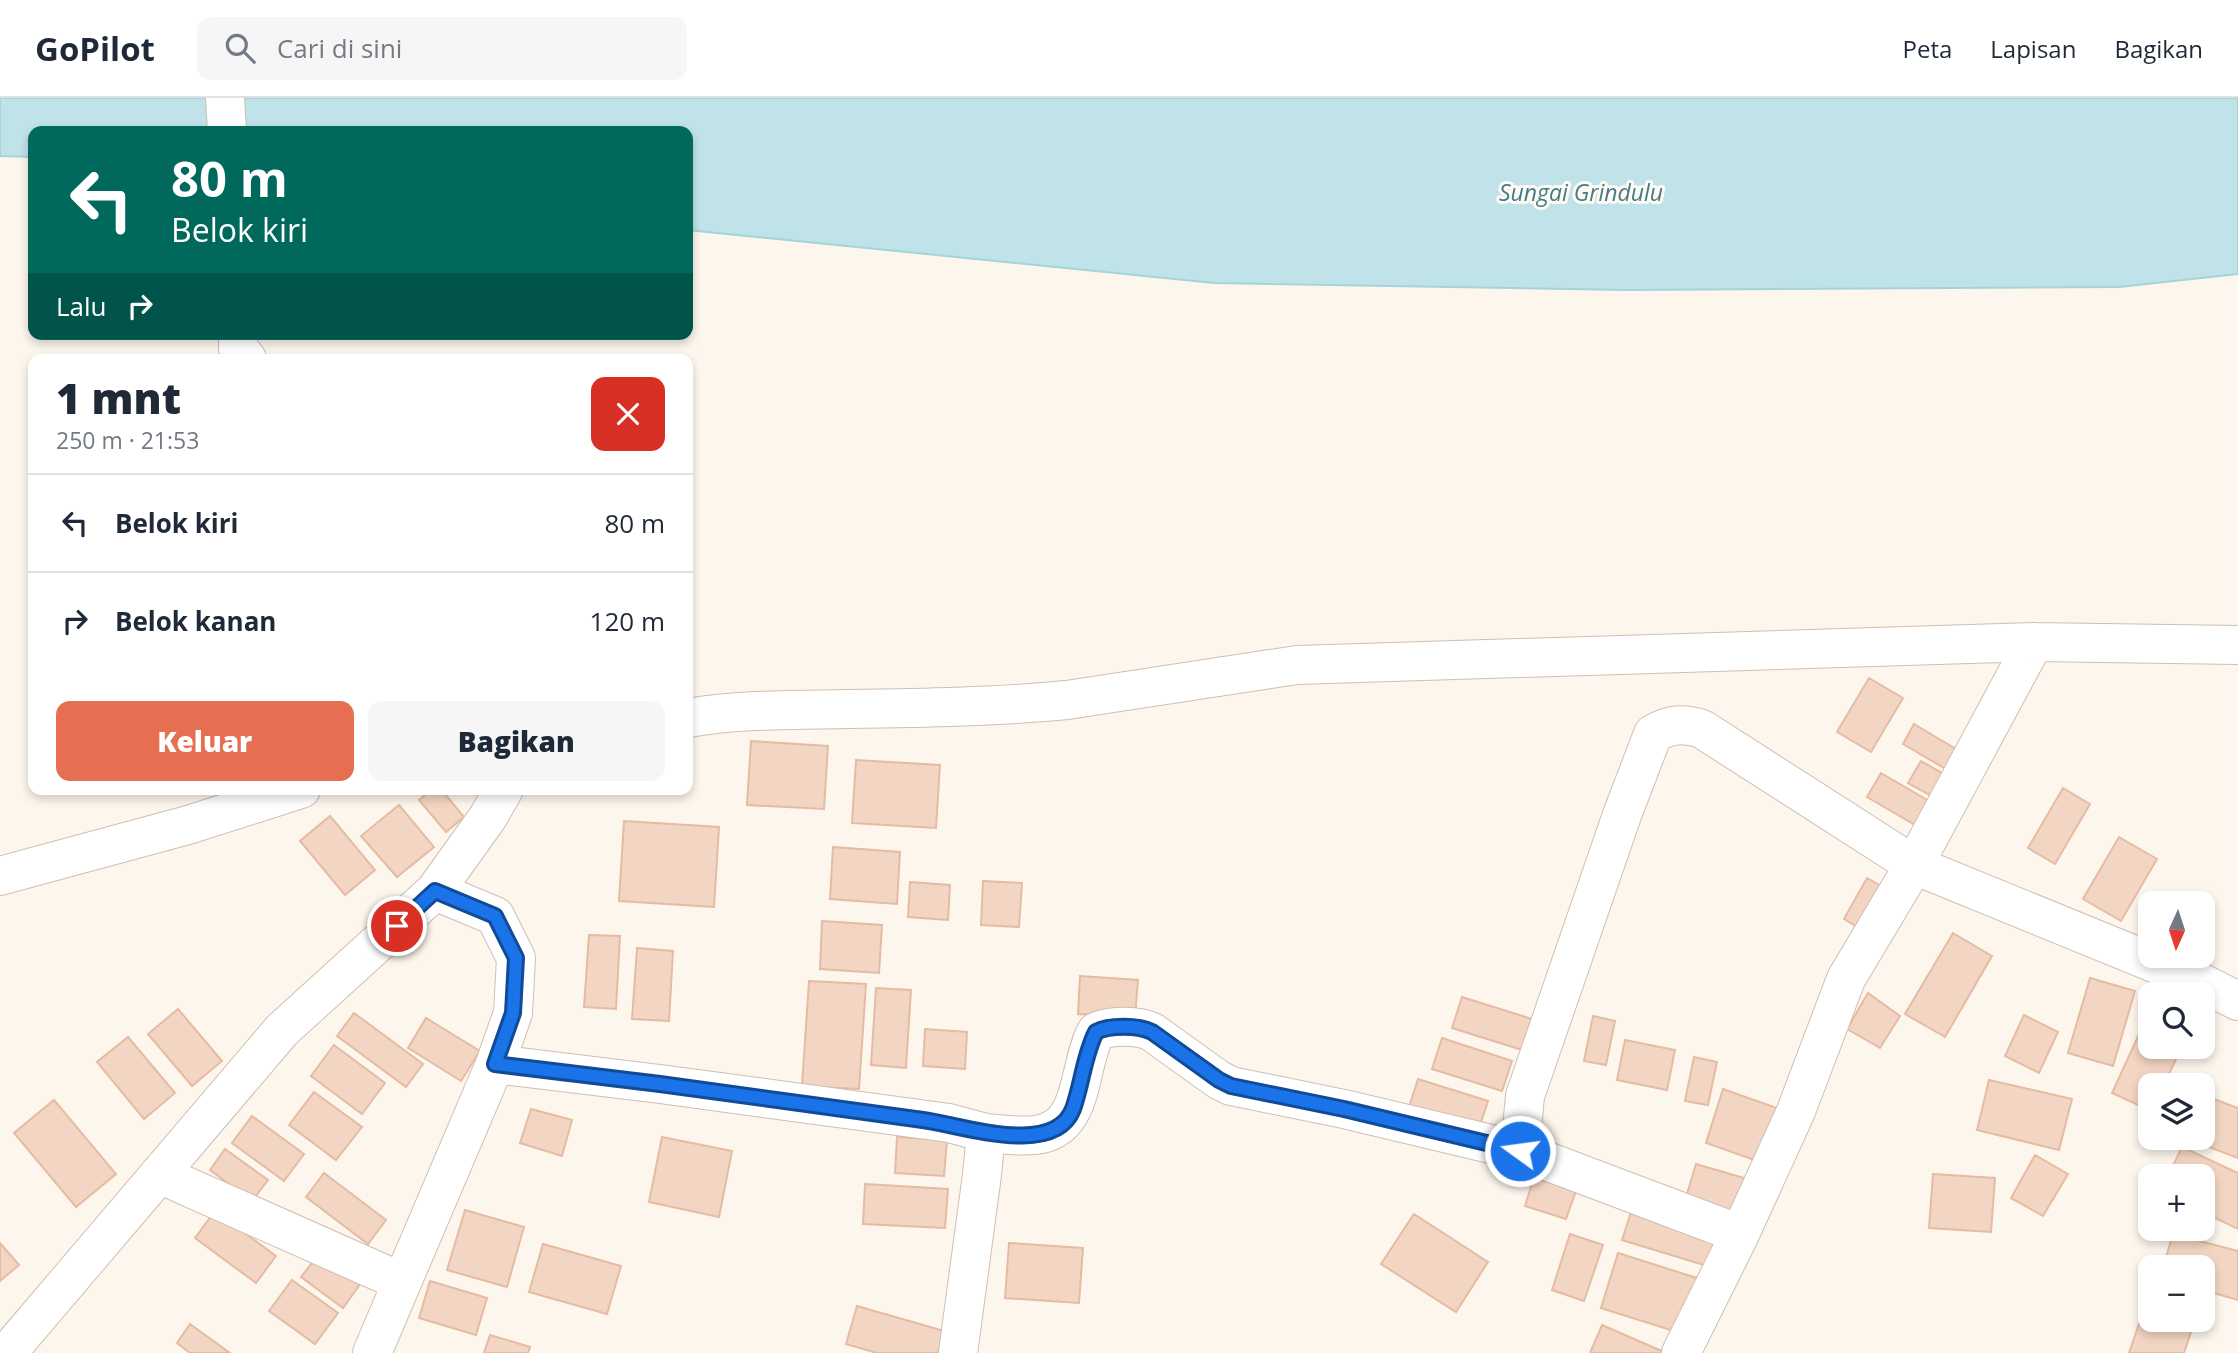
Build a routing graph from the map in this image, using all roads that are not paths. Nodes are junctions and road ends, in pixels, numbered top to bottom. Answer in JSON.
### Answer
{"nodes":[{"id":1,"x":225,"y":98,"type":"edge"},
{"id":2,"x":227,"y":126,"type":"edge"},
{"id":3,"x":2034,"y":642,"type":"junction"},
{"id":4,"x":2238,"y":645,"type":"edge"},
{"id":5,"x":693,"y":717,"type":"edge"},
{"id":6,"x":282,"y":795,"type":"edge"},
{"id":7,"x":501,"y":795,"type":"edge"},
{"id":8,"x":1914,"y":865,"type":"junction"},
{"id":9,"x":0,"y":876,"type":"edge"},
{"id":10,"x":435,"y":891,"type":"junction"},
{"id":11,"x":2238,"y":1000,"type":"edge"},
{"id":12,"x":495,"y":1064,"type":"junction"},
{"id":13,"x":986,"y":1133,"type":"junction"},
{"id":14,"x":1520,"y":1151,"type":"junction"},
{"id":15,"x":159,"y":1174,"type":"junction"},
{"id":16,"x":1740,"y":1234,"type":"junction"},
{"id":17,"x":402,"y":1282,"type":"junction"},
{"id":18,"x":963,"y":1352,"type":"edge"},
{"id":19,"x":7,"y":1353,"type":"edge"},
{"id":20,"x":372,"y":1353,"type":"edge"},
{"id":21,"x":1681,"y":1353,"type":"edge"}],
"edges":[{"from":1,"to":2,"type":"street"},
{"from":3,"to":4,"type":"street"},
{"from":3,"to":5,"type":"street"},
{"from":3,"to":8,"type":"street"},
{"from":6,"to":9,"type":"street"},
{"from":7,"to":10,"type":"street"},
{"from":8,"to":11,"type":"street"},
{"from":8,"to":14,"type":"street"},
{"from":8,"to":16,"type":"street"},
{"from":10,"to":12,"type":"street"},
{"from":10,"to":15,"type":"street"},
{"from":12,"to":13,"type":"street"},
{"from":12,"to":17,"type":"street"},
{"from":13,"to":14,"type":"street"},
{"from":13,"to":18,"type":"street"},
{"from":14,"to":16,"type":"street"},
{"from":15,"to":17,"type":"street"},
{"from":15,"to":19,"type":"street"},
{"from":16,"to":21,"type":"street"},
{"from":17,"to":20,"type":"street"}]}
